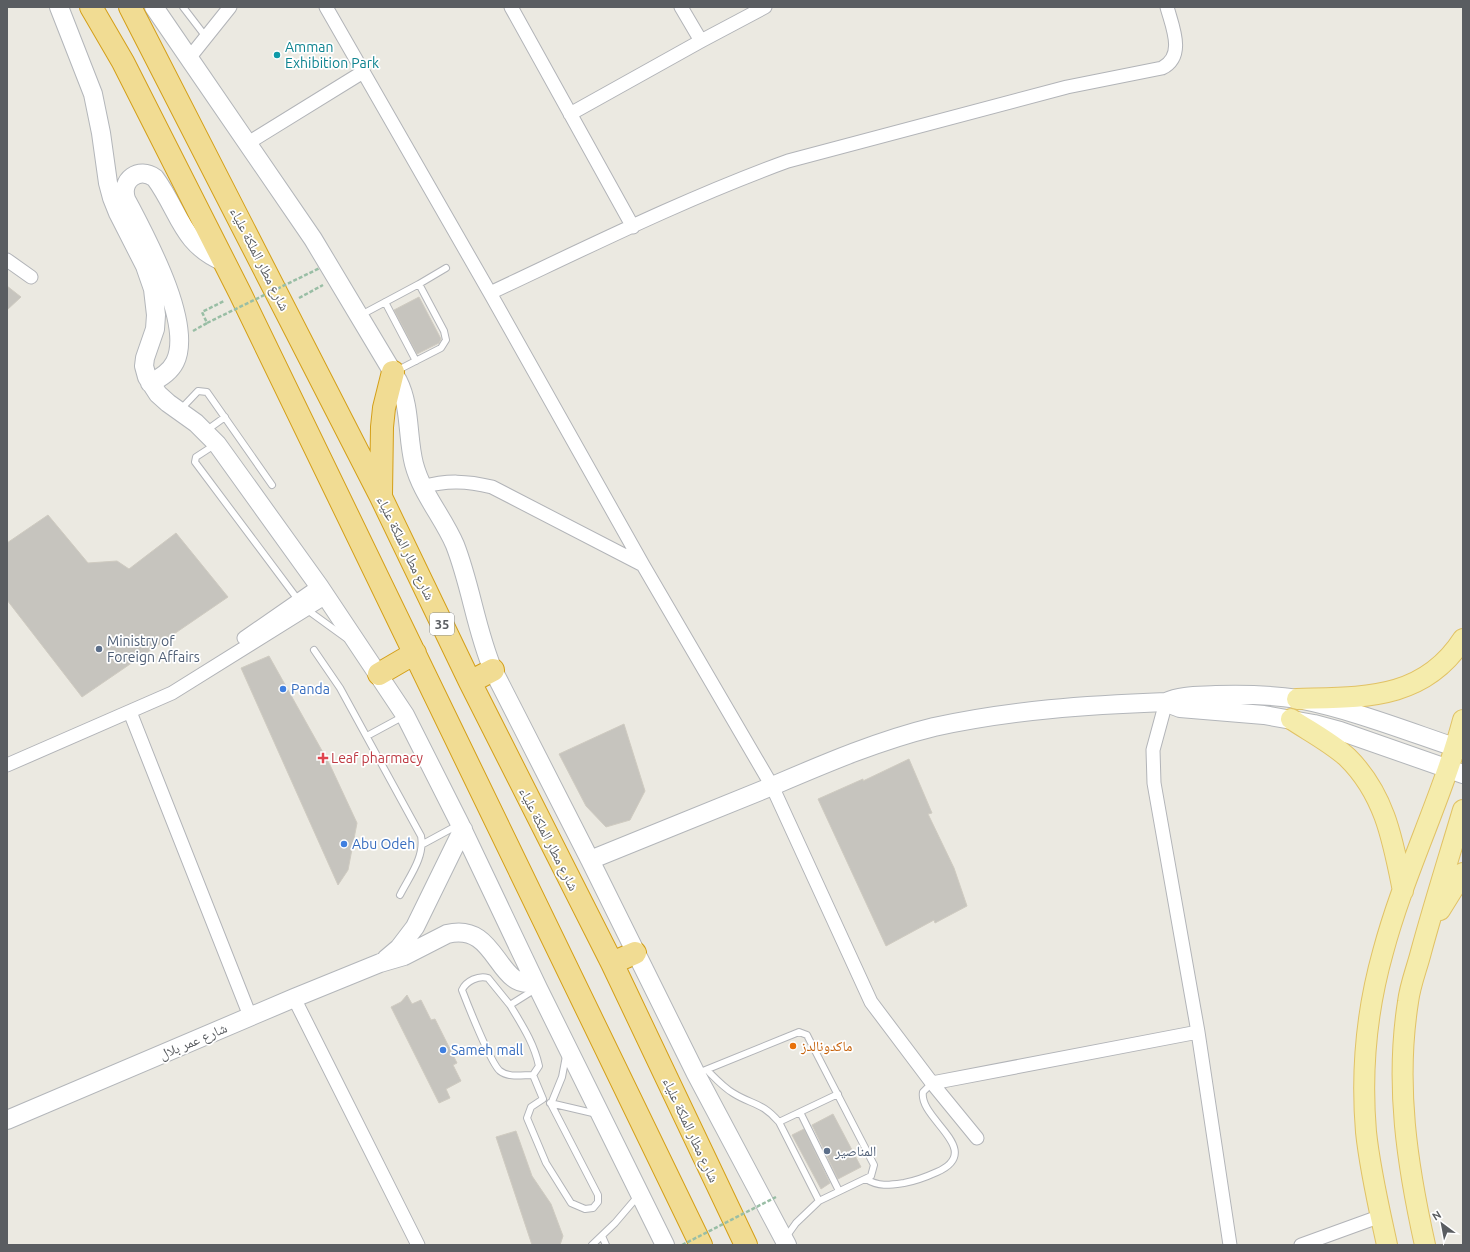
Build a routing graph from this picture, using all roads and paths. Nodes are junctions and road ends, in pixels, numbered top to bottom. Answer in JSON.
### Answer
{"nodes":[{"id":1,"x":59,"y":7,"type":"edge"},
{"id":2,"x":91,"y":7,"type":"edge"},
{"id":3,"x":130,"y":7,"type":"edge"},
{"id":4,"x":154,"y":7,"type":"edge"},
{"id":5,"x":183,"y":7,"type":"edge"},
{"id":6,"x":230,"y":7,"type":"edge"},
{"id":7,"x":326,"y":7,"type":"edge"},
{"id":8,"x":511,"y":7,"type":"edge"},
{"id":9,"x":681,"y":7,"type":"edge"},
{"id":10,"x":765,"y":7,"type":"edge"},
{"id":11,"x":1167,"y":7,"type":"edge"},
{"id":12,"x":206,"y":37,"type":"junction"},
{"id":13,"x":701,"y":41,"type":"junction"},
{"id":14,"x":190,"y":57,"type":"junction"},
{"id":15,"x":363,"y":72,"type":"junction"},
{"id":16,"x":570,"y":114,"type":"junction"},
{"id":17,"x":248,"y":143,"type":"junction"},
{"id":18,"x":633,"y":227,"type":"junction"},
{"id":19,"x":7,"y":260,"type":"edge"},
{"id":20,"x":224,"y":262,"type":"junction"},
{"id":21,"x":320,"y":268,"type":"dead end"},
{"id":22,"x":446,"y":268,"type":"dead end"},
{"id":23,"x":31,"y":277,"type":"dead end"},
{"id":24,"x":419,"y":284,"type":"junction"},
{"id":25,"x":490,"y":292,"type":"junction"},
{"id":26,"x":384,"y":302,"type":"junction"},
{"id":27,"x":212,"y":307,"type":"dead end"},
{"id":28,"x":360,"y":316,"type":"junction"},
{"id":29,"x":416,"y":361,"type":"junction"},
{"id":30,"x":393,"y":372,"type":"junction"},
{"id":31,"x":150,"y":383,"type":"junction"},
{"id":32,"x":179,"y":411,"type":"junction"},
{"id":33,"x":225,"y":417,"type":"junction"},
{"id":34,"x":211,"y":438,"type":"junction"},
{"id":35,"x":272,"y":485,"type":"dead end"},
{"id":36,"x":422,"y":487,"type":"junction"},
{"id":37,"x":381,"y":497,"type":"junction"},
{"id":38,"x":643,"y":565,"type":"junction"},
{"id":39,"x":323,"y":591,"type":"junction"},
{"id":40,"x":302,"y":605,"type":"junction"},
{"id":41,"x":1463,"y":639,"type":"edge"},
{"id":42,"x":314,"y":650,"type":"dead end"},
{"id":43,"x":363,"y":650,"type":"junction"},
{"id":44,"x":415,"y":653,"type":"junction"},
{"id":45,"x":493,"y":670,"type":"junction"},
{"id":46,"x":379,"y":674,"type":"junction"},
{"id":47,"x":470,"y":682,"type":"junction"},
{"id":48,"x":1297,"y":699,"type":"junction"},
{"id":49,"x":1166,"y":702,"type":"junction"},
{"id":50,"x":130,"y":712,"type":"junction"},
{"id":51,"x":405,"y":715,"type":"junction"},
{"id":52,"x":1291,"y":719,"type":"junction"},
{"id":53,"x":1463,"y":720,"type":"edge"},
{"id":54,"x":367,"y":736,"type":"junction"},
{"id":55,"x":1459,"y":749,"type":"edge"},
{"id":56,"x":7,"y":765,"type":"edge"},
{"id":57,"x":1456,"y":771,"type":"edge"},
{"id":58,"x":772,"y":786,"type":"junction"},
{"id":59,"x":1463,"y":810,"type":"edge"},
{"id":60,"x":462,"y":826,"type":"junction"},
{"id":61,"x":423,"y":844,"type":"junction"},
{"id":62,"x":590,"y":860,"type":"junction"},
{"id":63,"x":1463,"y":873,"type":"edge"},
{"id":64,"x":1403,"y":891,"type":"junction"},
{"id":65,"x":400,"y":895,"type":"dead end"},
{"id":66,"x":1427,"y":930,"type":"junction"},
{"id":67,"x":635,"y":953,"type":"junction"},
{"id":68,"x":380,"y":963,"type":"junction"},
{"id":69,"x":612,"y":963,"type":"junction"},
{"id":70,"x":536,"y":985,"type":"junction"},
{"id":71,"x":294,"y":998,"type":"junction"},
{"id":72,"x":510,"y":1005,"type":"junction"},
{"id":73,"x":250,"y":1016,"type":"junction"},
{"id":74,"x":1198,"y":1032,"type":"junction"},
{"id":75,"x":568,"y":1048,"type":"junction"},
{"id":76,"x":702,"y":1072,"type":"junction"},
{"id":77,"x":533,"y":1075,"type":"junction"},
{"id":78,"x":932,"y":1083,"type":"junction"},
{"id":79,"x":838,"y":1094,"type":"junction"},
{"id":80,"x":543,"y":1099,"type":"junction"},
{"id":81,"x":551,"y":1104,"type":"junction"},
{"id":82,"x":800,"y":1112,"type":"junction"},
{"id":83,"x":601,"y":1116,"type":"junction"},
{"id":84,"x":7,"y":1120,"type":"edge"},
{"id":85,"x":779,"y":1122,"type":"junction"},
{"id":86,"x":977,"y":1138,"type":"dead end"},
{"id":87,"x":866,"y":1179,"type":"junction"},
{"id":88,"x":839,"y":1191,"type":"junction"},
{"id":89,"x":640,"y":1193,"type":"junction"},
{"id":90,"x":776,"y":1197,"type":"dead end"},
{"id":91,"x":819,"y":1201,"type":"junction"},
{"id":92,"x":1381,"y":1216,"type":"junction"},
{"id":93,"x":602,"y":1236,"type":"junction"},
{"id":94,"x":786,"y":1242,"type":"edge"},
{"id":95,"x":418,"y":1245,"type":"edge"},
{"id":96,"x":592,"y":1245,"type":"edge"},
{"id":97,"x":606,"y":1245,"type":"edge"},
{"id":98,"x":666,"y":1245,"type":"edge"},
{"id":99,"x":682,"y":1245,"type":"edge"},
{"id":100,"x":702,"y":1245,"type":"edge"},
{"id":101,"x":746,"y":1245,"type":"edge"},
{"id":102,"x":1230,"y":1245,"type":"edge"},
{"id":103,"x":1300,"y":1245,"type":"edge"},
{"id":104,"x":1387,"y":1245,"type":"edge"},
{"id":105,"x":1425,"y":1245,"type":"edge"}],
"edges":[{"from":1,"to":31,"type":"street"},
{"from":2,"to":20,"type":"highway"},
{"from":3,"to":37,"type":"highway","name":"شارع مطار الملكة علياء","number":"35"},
{"from":4,"to":14,"type":"street"},
{"from":5,"to":12,"type":"lane"},
{"from":6,"to":12,"type":"street"},
{"from":7,"to":15,"type":"street"},
{"from":8,"to":16,"type":"street"},
{"from":9,"to":13,"type":"street"},
{"from":10,"to":13,"type":"street"},
{"from":11,"to":18,"type":"street"},
{"from":12,"to":14,"type":"street"},
{"from":13,"to":16,"type":"street"},
{"from":14,"to":17,"type":"street"},
{"from":15,"to":17,"type":"street"},
{"from":15,"to":25,"type":"street"},
{"from":16,"to":18,"type":"street"},
{"from":17,"to":28,"type":"street"},
{"from":18,"to":25,"type":"street"},
{"from":19,"to":23,"type":"street"},
{"from":20,"to":31,"type":"street"},
{"from":20,"to":44,"type":"highway"},
{"from":21,"to":27,"type":"path","bridge":true},
{"from":22,"to":24,"type":"lane"},
{"from":24,"to":26,"type":"lane"},
{"from":24,"to":29,"type":"lane"},
{"from":25,"to":38,"type":"street"},
{"from":26,"to":28,"type":"lane"},
{"from":26,"to":29,"type":"lane"},
{"from":28,"to":30,"type":"street"},
{"from":29,"to":30,"type":"lane"},
{"from":30,"to":36,"type":"street"},
{"from":30,"to":37,"type":"highway"},
{"from":31,"to":32,"type":"street"},
{"from":32,"to":33,"type":"lane"},
{"from":32,"to":34,"type":"street"},
{"from":33,"to":34,"type":"lane"},
{"from":33,"to":35,"type":"lane"},
{"from":34,"to":39,"type":"street"},
{"from":34,"to":40,"type":"lane"},
{"from":36,"to":38,"type":"street"},
{"from":36,"to":45,"type":"street"},
{"from":37,"to":47,"type":"highway","name":"شارع مطار الملكة علياء","number":"35"},
{"from":38,"to":58,"type":"street"},
{"from":39,"to":40,"type":"street"},
{"from":39,"to":43,"type":"street"},
{"from":40,"to":43,"type":"lane"},
{"from":40,"to":50,"type":"street"},
{"from":41,"to":48,"type":"main road"},
{"from":42,"to":54,"type":"lane"},
{"from":43,"to":46,"type":"street"},
{"from":44,"to":46,"type":"highway"},
{"from":44,"to":100,"type":"highway"},
{"from":45,"to":47,"type":"highway"},
{"from":45,"to":62,"type":"street"},
{"from":46,"to":51,"type":"street"},
{"from":47,"to":69,"type":"highway","name":"شارع مطار الملكة علياء","number":"35"},
{"from":48,"to":49,"type":"street"},
{"from":48,"to":55,"type":"street"},
{"from":49,"to":52,"type":"street"},
{"from":49,"to":58,"type":"street"},
{"from":49,"to":74,"type":"street"},
{"from":50,"to":56,"type":"street"},
{"from":50,"to":73,"type":"street"},
{"from":51,"to":54,"type":"lane"},
{"from":51,"to":60,"type":"street"},
{"from":52,"to":57,"type":"street"},
{"from":52,"to":64,"type":"main road"},
{"from":53,"to":55,"type":"main road"},
{"from":54,"to":61,"type":"lane"},
{"from":55,"to":57,"type":"main road"},
{"from":57,"to":64,"type":"main road"},
{"from":58,"to":62,"type":"street"},
{"from":58,"to":78,"type":"street"},
{"from":59,"to":66,"type":"main road"},
{"from":60,"to":61,"type":"lane"},
{"from":60,"to":68,"type":"street","name":"شارع عمر بلال"},
{"from":60,"to":70,"type":"street"},
{"from":61,"to":65,"type":"lane"},
{"from":62,"to":67,"type":"street"},
{"from":63,"to":66,"type":"main road"},
{"from":64,"to":92,"type":"main road"},
{"from":66,"to":105,"type":"main road"},
{"from":67,"to":69,"type":"highway"},
{"from":67,"to":76,"type":"street"},
{"from":68,"to":70,"type":"street","name":"شارع عمر بلال"},
{"from":68,"to":71,"type":"street","name":"شارع عمر بلال"},
{"from":69,"to":101,"type":"highway","name":"شارع مطار الملكة علياء","number":"35"},
{"from":70,"to":72,"type":"lane"},
{"from":70,"to":75,"type":"street"},
{"from":71,"to":73,"type":"street","name":"شارع عمر بلال"},
{"from":71,"to":95,"type":"street"},
{"from":72,"to":77,"type":"lane"},
{"from":72,"to":77,"type":"lane"},
{"from":73,"to":84,"type":"street","name":"شارع عمر بلال"},
{"from":74,"to":78,"type":"street"},
{"from":74,"to":102,"type":"street"},
{"from":75,"to":81,"type":"lane"},
{"from":75,"to":83,"type":"street"},
{"from":76,"to":79,"type":"lane"},
{"from":76,"to":85,"type":"lane"},
{"from":76,"to":94,"type":"street"},
{"from":77,"to":80,"type":"lane"},
{"from":78,"to":86,"type":"street"},
{"from":78,"to":87,"type":"lane"},
{"from":79,"to":82,"type":"lane"},
{"from":79,"to":87,"type":"lane"},
{"from":80,"to":81,"type":"lane"},
{"from":80,"to":81,"type":"lane"},
{"from":81,"to":83,"type":"lane"},
{"from":82,"to":85,"type":"lane"},
{"from":82,"to":88,"type":"lane"},
{"from":83,"to":89,"type":"street"},
{"from":85,"to":91,"type":"lane"},
{"from":87,"to":88,"type":"lane"},
{"from":88,"to":91,"type":"lane"},
{"from":89,"to":93,"type":"lane"},
{"from":89,"to":98,"type":"street"},
{"from":90,"to":99,"type":"path","bridge":true},
{"from":91,"to":94,"type":"lane"},
{"from":92,"to":103,"type":"street"},
{"from":92,"to":104,"type":"main road"},
{"from":93,"to":96,"type":"lane"},
{"from":93,"to":97,"type":"lane"}]}
